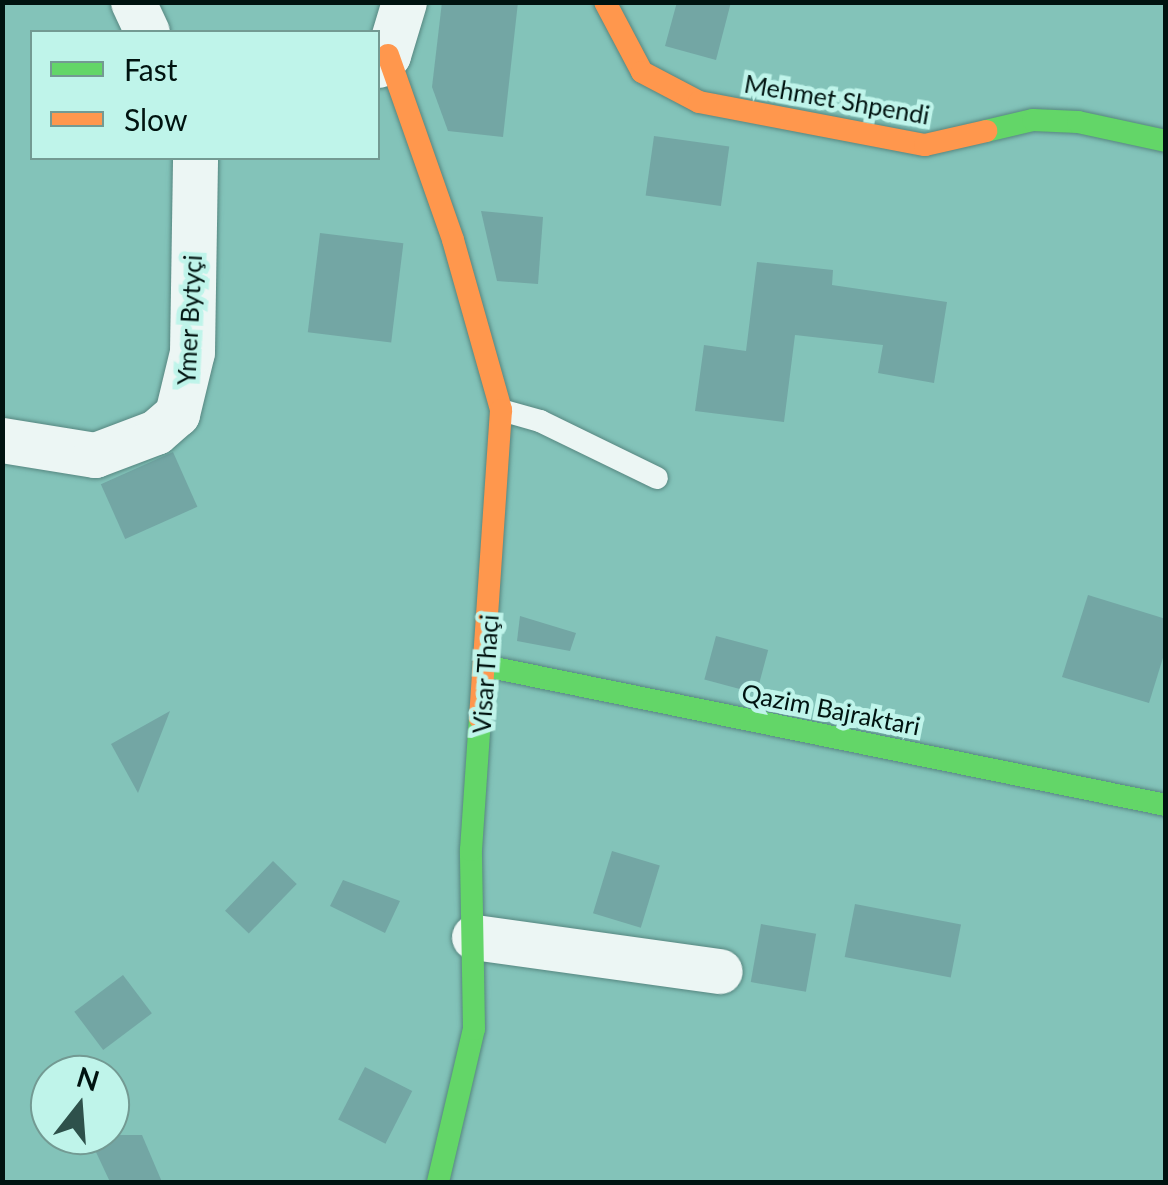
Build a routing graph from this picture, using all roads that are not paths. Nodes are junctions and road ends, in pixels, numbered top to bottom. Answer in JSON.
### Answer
{"nodes":[{"id":1,"x":133,"y":2,"type":"edge"},
{"id":2,"x":404,"y":2,"type":"edge"},
{"id":3,"x":605,"y":2,"type":"edge"},
{"id":4,"x":146,"y":30,"type":"edge"},
{"id":5,"x":383,"y":60,"type":"edge"},
{"id":6,"x":1166,"y":140,"type":"edge"},
{"id":7,"x":195,"y":160,"type":"edge"},
{"id":8,"x":501,"y":410,"type":"junction"},
{"id":9,"x":2,"y":440,"type":"edge"},
{"id":10,"x":658,"y":478,"type":"dead end"},
{"id":11,"x":485,"y":666,"type":"junction"},
{"id":12,"x":1166,"y":805,"type":"edge"},
{"id":13,"x":474,"y":938,"type":"junction"},
{"id":14,"x":720,"y":972,"type":"dead end"},
{"id":15,"x":438,"y":1182,"type":"edge"}],
"edges":[{"from":1,"to":4,"type":"street"},
{"from":2,"to":5,"type":"street"},
{"from":3,"to":6,"type":"street","name":"Mehmet Shpendi"},
{"from":5,"to":8,"type":"street","name":"Visar Thaçi"},
{"from":7,"to":9,"type":"street","name":"Ymer Bytyçi"},
{"from":8,"to":10,"type":"lane"},
{"from":8,"to":11,"type":"street","name":"Visar Thaçi"},
{"from":11,"to":12,"type":"street","name":"Qazim Bajraktari"},
{"from":11,"to":13,"type":"street","name":"Visar Thaçi"},
{"from":13,"to":14,"type":"street"},
{"from":13,"to":15,"type":"street","name":"Visar Thaçi"}]}
